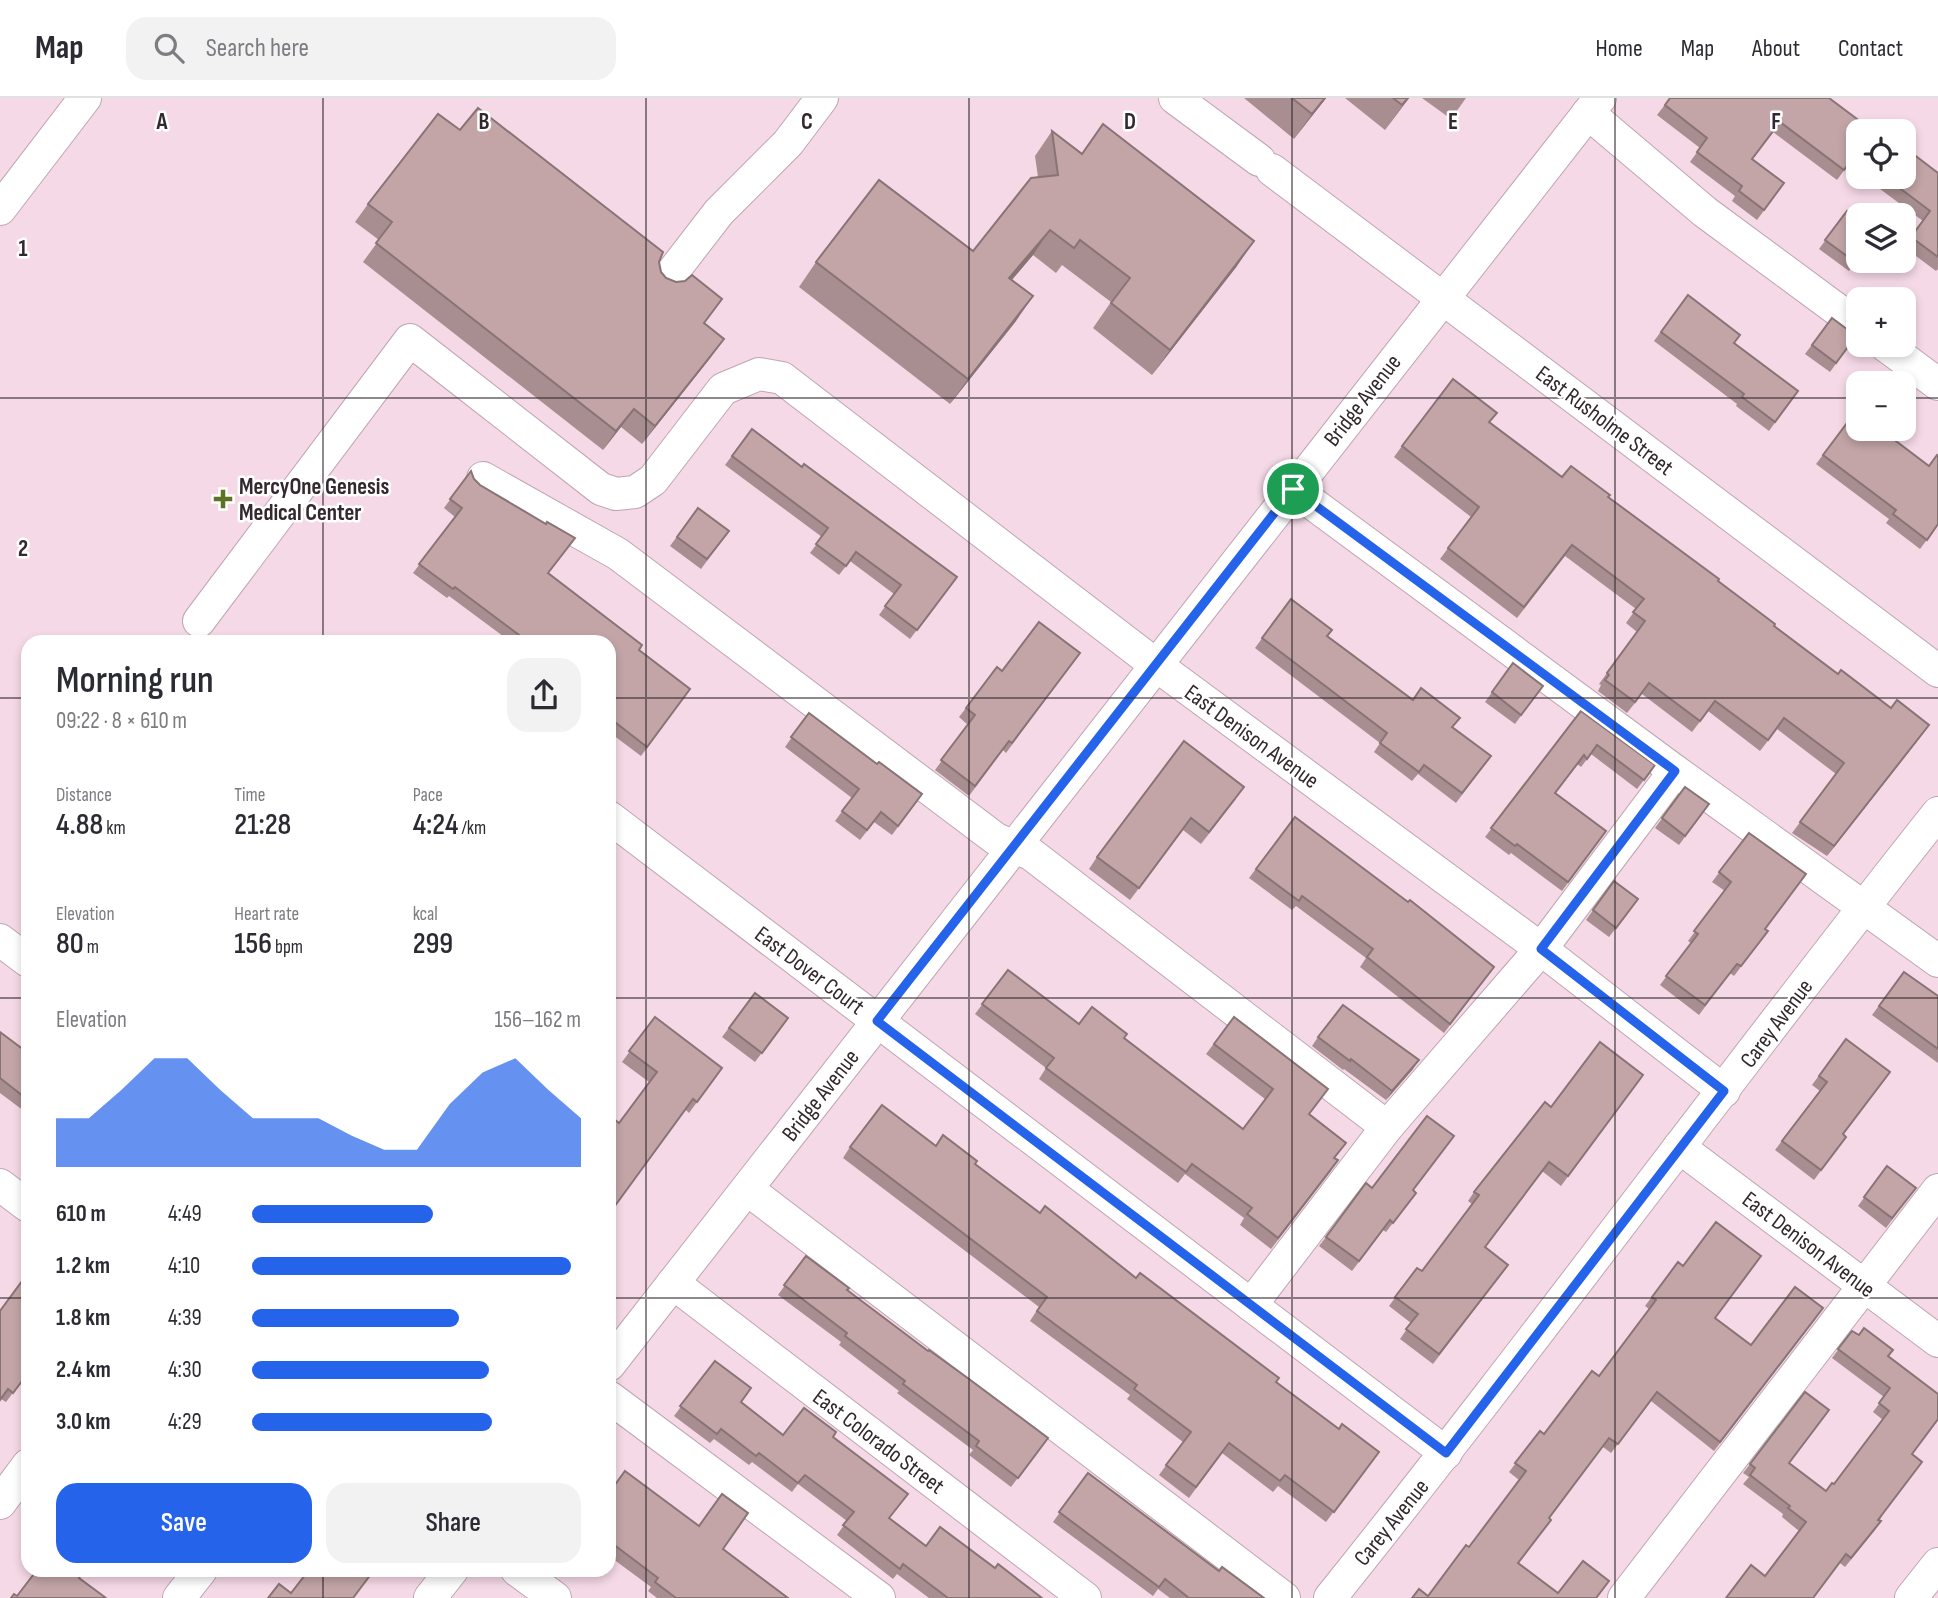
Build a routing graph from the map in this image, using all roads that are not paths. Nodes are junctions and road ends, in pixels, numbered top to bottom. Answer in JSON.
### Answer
{"nodes":[{"id":1,"x":85,"y":98,"type":"edge"},
{"id":2,"x":822,"y":98,"type":"edge"},
{"id":3,"x":1175,"y":98,"type":"edge"},
{"id":4,"x":1594,"y":106,"type":"edge"},
{"id":5,"x":0,"y":209,"type":"edge"},
{"id":6,"x":665,"y":282,"type":"edge"},
{"id":7,"x":1442,"y":297,"type":"junction"},
{"id":8,"x":1846,"y":316,"type":"edge"},
{"id":9,"x":1901,"y":357,"type":"edge"},
{"id":10,"x":1938,"y":384,"type":"edge"},
{"id":11,"x":483,"y":478,"type":"dead end"},
{"id":12,"x":1293,"y":489,"type":"junction"},
{"id":13,"x":199,"y":621,"type":"dead end"},
{"id":14,"x":1156,"y":665,"type":"junction"},
{"id":15,"x":1938,"y":671,"type":"edge"},
{"id":16,"x":1675,"y":771,"type":"junction"},
{"id":17,"x":1938,"y":813,"type":"edge"},
{"id":18,"x":616,"y":822,"type":"edge"},
{"id":19,"x":1012,"y":847,"type":"junction"},
{"id":20,"x":1863,"y":907,"type":"junction"},
{"id":21,"x":0,"y":940,"type":"edge"},
{"id":22,"x":1541,"y":949,"type":"junction"},
{"id":23,"x":21,"y":956,"type":"edge"},
{"id":24,"x":1938,"y":961,"type":"edge"},
{"id":25,"x":877,"y":1021,"type":"junction"},
{"id":26,"x":1724,"y":1091,"type":"junction"},
{"id":27,"x":1387,"y":1127,"type":"junction"},
{"id":28,"x":1679,"y":1147,"type":"junction"},
{"id":29,"x":0,"y":1185,"type":"edge"},
{"id":30,"x":747,"y":1189,"type":"junction"},
{"id":31,"x":1938,"y":1190,"type":"edge"},
{"id":32,"x":21,"y":1201,"type":"edge"},
{"id":33,"x":673,"y":1283,"type":"junction"},
{"id":34,"x":1864,"y":1286,"type":"junction"},
{"id":35,"x":1251,"y":1306,"type":"junction"},
{"id":36,"x":1938,"y":1341,"type":"edge"},
{"id":37,"x":616,"y":1357,"type":"edge"},
{"id":38,"x":616,"y":1402,"type":"edge"},
{"id":39,"x":1446,"y":1453,"type":"junction"},
{"id":40,"x":21,"y":1474,"type":"edge"},
{"id":41,"x":0,"y":1503,"type":"edge"},
{"id":42,"x":1938,"y":1564,"type":"edge"},
{"id":43,"x":196,"y":1577,"type":"edge"},
{"id":44,"x":446,"y":1577,"type":"edge"},
{"id":45,"x":526,"y":1577,"type":"edge"},
{"id":46,"x":179,"y":1598,"type":"edge"},
{"id":47,"x":430,"y":1598,"type":"edge"},
{"id":48,"x":555,"y":1598,"type":"edge"},
{"id":49,"x":879,"y":1598,"type":"edge"},
{"id":50,"x":1085,"y":1598,"type":"edge"},
{"id":51,"x":1284,"y":1598,"type":"edge"},
{"id":52,"x":1330,"y":1598,"type":"edge"},
{"id":53,"x":1624,"y":1598,"type":"edge"},
{"id":54,"x":1911,"y":1598,"type":"edge"}],
"edges":[{"from":1,"to":5,"type":"street"},
{"from":2,"to":6,"type":"street"},
{"from":3,"to":7,"type":"street","name":"East Rusholme Street"},
{"from":4,"to":7,"type":"street","name":"Bridge Avenue"},
{"from":4,"to":8,"type":"street"},
{"from":7,"to":12,"type":"street","name":"Bridge Avenue"},
{"from":7,"to":15,"type":"street","name":"East Rusholme Street"},
{"from":9,"to":10,"type":"street"},
{"from":11,"to":19,"type":"street"},
{"from":12,"to":14,"type":"street","name":"Bridge Avenue"},
{"from":12,"to":16,"type":"street"},
{"from":13,"to":14,"type":"street","name":"East Denison Avenue"},
{"from":14,"to":19,"type":"street","name":"Bridge Avenue"},
{"from":14,"to":22,"type":"street","name":"East Denison Avenue"},
{"from":16,"to":20,"type":"street"},
{"from":16,"to":22,"type":"street"},
{"from":17,"to":20,"type":"street","name":"Carey Avenue"},
{"from":18,"to":25,"type":"street","name":"East Dover Court"},
{"from":19,"to":25,"type":"street","name":"Bridge Avenue"},
{"from":19,"to":27,"type":"street"},
{"from":20,"to":24,"type":"street"},
{"from":20,"to":26,"type":"street","name":"Carey Avenue"},
{"from":21,"to":23,"type":"street"},
{"from":22,"to":26,"type":"street","name":"East Denison Avenue"},
{"from":22,"to":27,"type":"street"},
{"from":25,"to":30,"type":"street","name":"Bridge Avenue"},
{"from":25,"to":35,"type":"street","name":"East Dover Court"},
{"from":26,"to":28,"type":"street","name":"Carey Avenue"},
{"from":27,"to":35,"type":"street"},
{"from":28,"to":34,"type":"street","name":"East Denison Avenue"},
{"from":28,"to":39,"type":"street","name":"Carey Avenue"},
{"from":29,"to":32,"type":"street"},
{"from":30,"to":33,"type":"street","name":"Bridge Avenue"},
{"from":30,"to":51,"type":"street"},
{"from":31,"to":34,"type":"street"},
{"from":33,"to":37,"type":"street","name":"Bridge Avenue"},
{"from":33,"to":50,"type":"street","name":"East Colorado Street"},
{"from":34,"to":36,"type":"street","name":"East Denison Avenue"},
{"from":34,"to":53,"type":"street"},
{"from":35,"to":39,"type":"street","name":"East Dover Court"},
{"from":38,"to":49,"type":"street"},
{"from":39,"to":52,"type":"street","name":"Carey Avenue"},
{"from":40,"to":41,"type":"street"},
{"from":42,"to":54,"type":"street"},
{"from":43,"to":46,"type":"street"},
{"from":44,"to":47,"type":"street"},
{"from":45,"to":48,"type":"street"}]}
